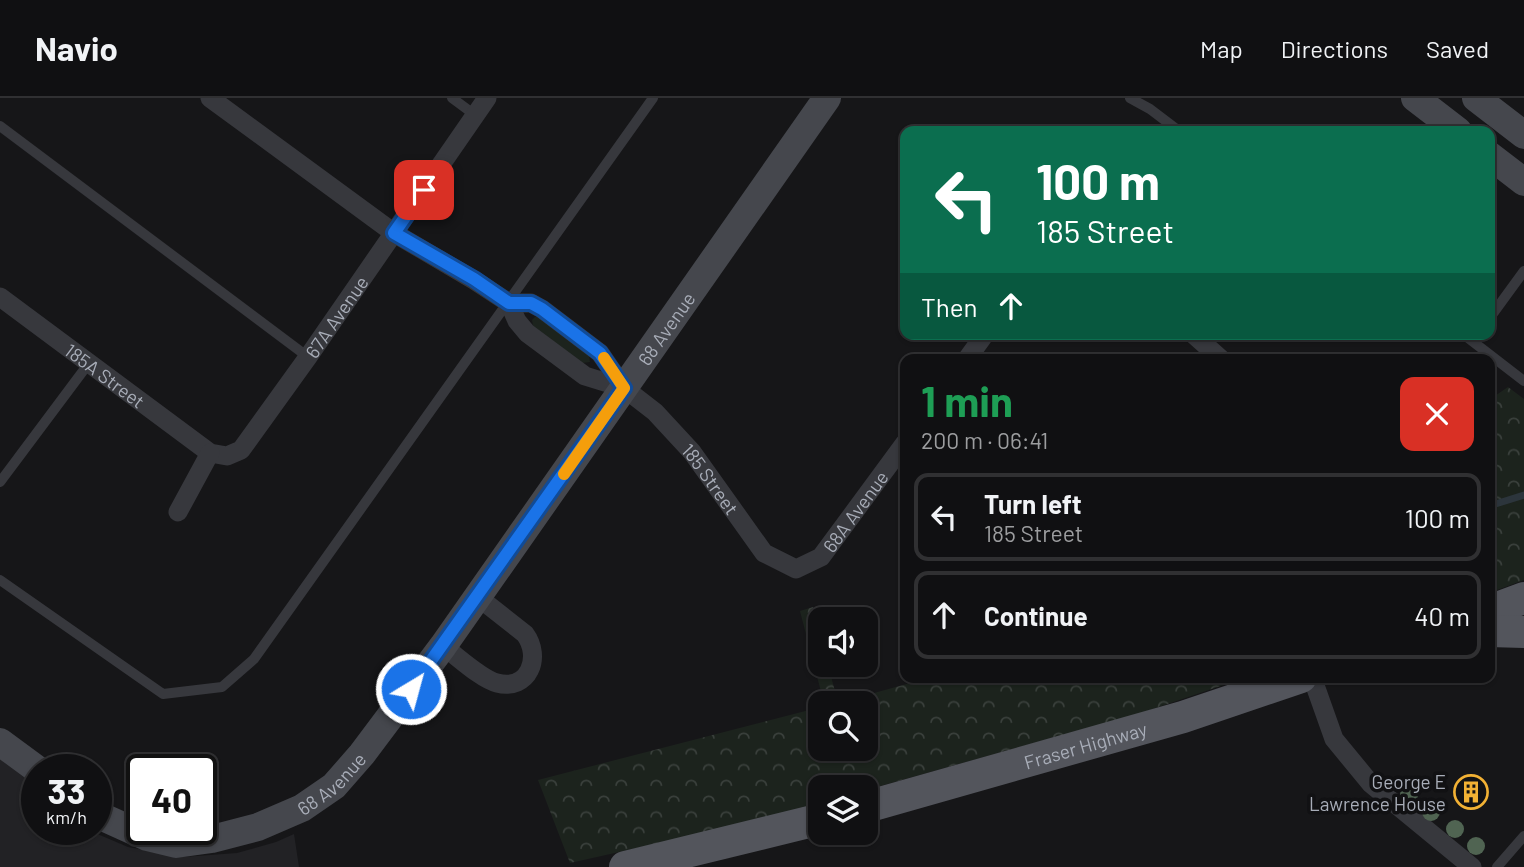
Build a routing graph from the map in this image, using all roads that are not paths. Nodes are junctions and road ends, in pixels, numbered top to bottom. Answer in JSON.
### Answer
{"nodes":[{"id":1,"x":211,"y":98,"type":"edge"},
{"id":2,"x":452,"y":98,"type":"edge"},
{"id":3,"x":487,"y":98,"type":"edge"},
{"id":4,"x":653,"y":98,"type":"edge"},
{"id":5,"x":827,"y":98,"type":"edge"},
{"id":6,"x":1130,"y":98,"type":"edge"},
{"id":7,"x":1415,"y":98,"type":"edge"},
{"id":8,"x":1476,"y":98,"type":"edge"},
{"id":9,"x":475,"y":115,"type":"junction"},
{"id":10,"x":0,"y":126,"type":"edge"},
{"id":11,"x":1172,"y":126,"type":"edge"},
{"id":12,"x":1451,"y":126,"type":"edge"},
{"id":13,"x":1524,"y":135,"type":"edge"},
{"id":14,"x":1495,"y":160,"type":"edge"},
{"id":15,"x":1524,"y":182,"type":"edge"},
{"id":16,"x":394,"y":233,"type":"junction"},
{"id":17,"x":1524,"y":271,"type":"edge"},
{"id":18,"x":0,"y":297,"type":"edge"},
{"id":19,"x":509,"y":303,"type":"junction"},
{"id":20,"x":1495,"y":311,"type":"edge"},
{"id":21,"x":1200,"y":340,"type":"edge"},
{"id":22,"x":1477,"y":340,"type":"edge"},
{"id":23,"x":1216,"y":354,"type":"edge"},
{"id":24,"x":1493,"y":354,"type":"edge"},
{"id":25,"x":1495,"y":356,"type":"edge"},
{"id":26,"x":308,"y":357,"type":"junction"},
{"id":27,"x":89,"y":363,"type":"junction"},
{"id":28,"x":1524,"y":381,"type":"edge"},
{"id":29,"x":624,"y":388,"type":"junction"},
{"id":30,"x":900,"y":450,"type":"edge"},
{"id":31,"x":210,"y":453,"type":"junction"},
{"id":32,"x":0,"y":482,"type":"edge"},
{"id":33,"x":178,"y":512,"type":"dead end"},
{"id":34,"x":796,"y":569,"type":"joint"},
{"id":35,"x":0,"y":580,"type":"edge"},
{"id":36,"x":478,"y":597,"type":"junction"},
{"id":37,"x":1524,"y":598,"type":"edge"},
{"id":38,"x":1495,"y":609,"type":"edge"},
{"id":39,"x":1495,"y":631,"type":"edge"},
{"id":40,"x":1524,"y":632,"type":"edge"},
{"id":41,"x":443,"y":646,"type":"junction"},
{"id":42,"x":1283,"y":683,"type":"edge"},
{"id":43,"x":1314,"y":683,"type":"edge"},
{"id":44,"x":0,"y":742,"type":"edge"},
{"id":45,"x":21,"y":757,"type":"edge"},
{"id":46,"x":878,"y":804,"type":"edge"},
{"id":47,"x":112,"y":822,"type":"edge"},
{"id":48,"x":808,"y":822,"type":"edge"},
{"id":49,"x":1524,"y":836,"type":"edge"},
{"id":50,"x":625,"y":867,"type":"edge"},
{"id":51,"x":1472,"y":867,"type":"edge"},
{"id":52,"x":1497,"y":867,"type":"edge"}],
"edges":[{"from":1,"to":16,"type":"street"},
{"from":2,"to":9,"type":"lane"},
{"from":3,"to":9,"type":"street","name":"67A Avenue"},
{"from":4,"to":19,"type":"lane"},
{"from":5,"to":29,"type":"street","name":"68 Avenue"},
{"from":6,"to":11,"type":"lane"},
{"from":7,"to":12,"type":"street"},
{"from":8,"to":13,"type":"street"},
{"from":9,"to":16,"type":"street","name":"67A Avenue"},
{"from":10,"to":26,"type":"lane"},
{"from":14,"to":15,"type":"street"},
{"from":16,"to":19,"type":"street"},
{"from":16,"to":26,"type":"street","name":"67A Avenue"},
{"from":17,"to":20,"type":"lane"},
{"from":18,"to":27,"type":"street","name":"185A Street"},
{"from":19,"to":29,"type":"street","name":"185 Street"},
{"from":19,"to":29,"type":"street","name":"185 Street"},
{"from":19,"to":35,"type":"lane"},
{"from":21,"to":23,"type":"street"},
{"from":22,"to":24,"type":"lane"},
{"from":25,"to":28,"type":"lane"},
{"from":26,"to":31,"type":"street","name":"67A Avenue"},
{"from":27,"to":31,"type":"street","name":"185A Street"},
{"from":27,"to":32,"type":"lane"},
{"from":29,"to":34,"type":"street","name":"185 Street"},
{"from":29,"to":36,"type":"street","name":"68 Avenue"},
{"from":30,"to":34,"type":"street","name":"68A Avenue"},
{"from":31,"to":33,"type":"street"},
{"from":36,"to":41,"type":"street","name":"68 Avenue"},
{"from":36,"to":41,"type":"street"},
{"from":37,"to":38,"type":"main road"},
{"from":39,"to":40,"type":"main road"},
{"from":41,"to":47,"type":"street","name":"68 Avenue"},
{"from":42,"to":46,"type":"main road","name":"Fraser Highway"},
{"from":43,"to":51,"type":"street"},
{"from":44,"to":45,"type":"street"},
{"from":48,"to":50,"type":"main road"},
{"from":49,"to":52,"type":"lane"}]}
